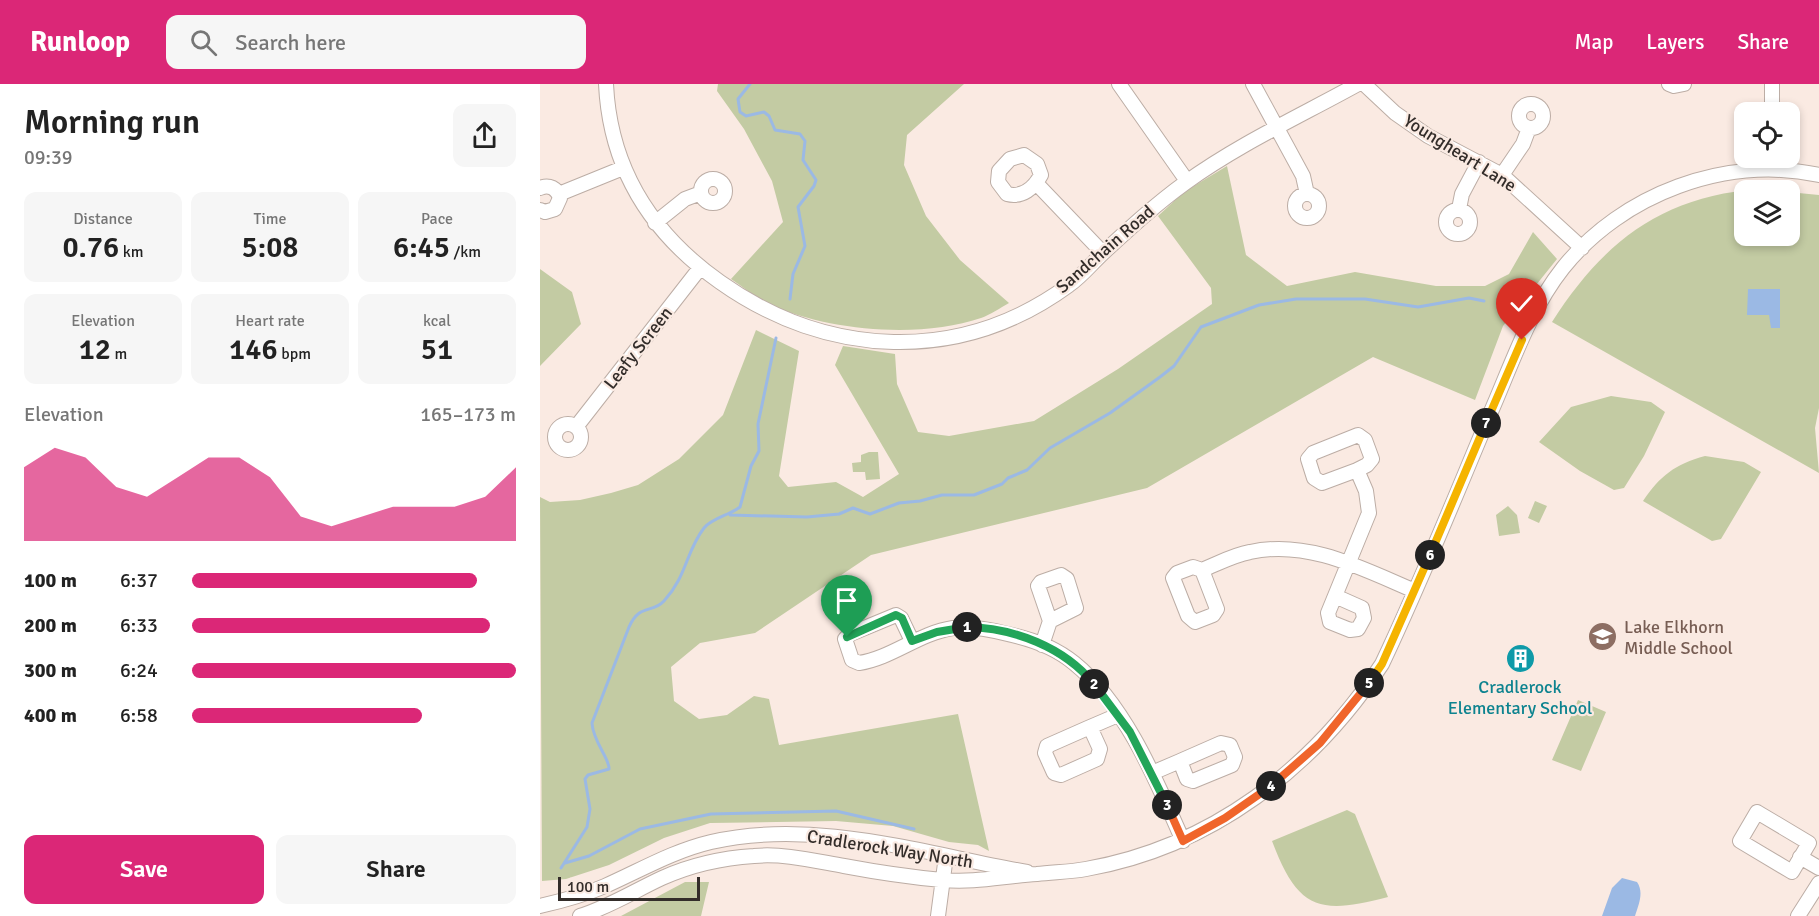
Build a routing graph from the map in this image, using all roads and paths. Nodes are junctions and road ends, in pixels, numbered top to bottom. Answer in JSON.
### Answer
{"nodes":[{"id":1,"x":606,"y":84,"type":"edge"},
{"id":2,"x":1119,"y":84,"type":"edge"},
{"id":3,"x":1253,"y":84,"type":"edge"},
{"id":4,"x":1358,"y":84,"type":"edge"},
{"id":5,"x":1364,"y":84,"type":"edge"},
{"id":6,"x":1669,"y":84,"type":"edge"},
{"id":7,"x":1684,"y":84,"type":"edge"},
{"id":8,"x":1772,"y":84,"type":"edge"},
{"id":9,"x":1772,"y":102,"type":"edge"},
{"id":10,"x":1278,"y":128,"type":"junction"},
{"id":11,"x":1529,"y":128,"type":"dead end"},
{"id":12,"x":1479,"y":162,"type":"junction"},
{"id":13,"x":623,"y":168,"type":"junction"},
{"id":14,"x":1747,"y":168,"type":"edge"},
{"id":15,"x":1792,"y":168,"type":"edge"},
{"id":16,"x":1502,"y":175,"type":"junction"},
{"id":17,"x":1819,"y":175,"type":"edge"},
{"id":18,"x":1187,"y":181,"type":"junction"},
{"id":19,"x":1036,"y":183,"type":"dead end"},
{"id":20,"x":540,"y":188,"type":"edge"},
{"id":21,"x":701,"y":193,"type":"dead end"},
{"id":22,"x":559,"y":194,"type":"junction"},
{"id":23,"x":1307,"y":194,"type":"dead end"},
{"id":24,"x":1459,"y":209,"type":"dead end"},
{"id":25,"x":540,"y":210,"type":"edge"},
{"id":26,"x":655,"y":223,"type":"junction"},
{"id":27,"x":1582,"y":248,"type":"junction"},
{"id":28,"x":1103,"y":253,"type":"junction"},
{"id":29,"x":700,"y":268,"type":"junction"},
{"id":30,"x":576,"y":427,"type":"dead end"},
{"id":31,"x":1357,"y":470,"type":"junction"},
{"id":32,"x":1350,"y":564,"type":"junction"},
{"id":33,"x":1202,"y":570,"type":"dead end"},
{"id":34,"x":1414,"y":591,"type":"junction"},
{"id":35,"x":1335,"y":596,"type":"dead end"},
{"id":36,"x":1050,"y":621,"type":"dead end"},
{"id":37,"x":912,"y":641,"type":"junction"},
{"id":38,"x":1042,"y":645,"type":"junction"},
{"id":39,"x":1118,"y":715,"type":"junction"},
{"id":40,"x":1090,"y":727,"type":"dead end"},
{"id":41,"x":1180,"y":761,"type":"dead end"},
{"id":42,"x":1152,"y":773,"type":"junction"},
{"id":43,"x":1183,"y":841,"type":"junction"},
{"id":44,"x":946,"y":856,"type":"junction"},
{"id":45,"x":1800,"y":858,"type":"junction"},
{"id":46,"x":1819,"y":868,"type":"edge"},
{"id":47,"x":1035,"y":874,"type":"junction"},
{"id":48,"x":943,"y":880,"type":"junction"},
{"id":49,"x":1819,"y":883,"type":"edge"},
{"id":50,"x":540,"y":906,"type":"edge"},
{"id":51,"x":580,"y":916,"type":"edge"},
{"id":52,"x":938,"y":916,"type":"edge"},
{"id":53,"x":1798,"y":916,"type":"edge"}],
"edges":[{"from":1,"to":13,"type":"street","name":"Sandchain Road"},
{"from":2,"to":18,"type":"street"},
{"from":3,"to":10,"type":"street"},
{"from":4,"to":10,"type":"street","name":"Sandchain Road"},
{"from":5,"to":12,"type":"street","name":"Youngheart Lane"},
{"from":6,"to":7,"type":"street"},
{"from":8,"to":9,"type":"street"},
{"from":10,"to":18,"type":"street","name":"Sandchain Road"},
{"from":10,"to":23,"type":"street"},
{"from":11,"to":16,"type":"street"},
{"from":12,"to":16,"type":"street","name":"Youngheart Lane"},
{"from":12,"to":24,"type":"street"},
{"from":13,"to":22,"type":"street"},
{"from":13,"to":26,"type":"street","name":"Sandchain Road"},
{"from":14,"to":27,"type":"street","name":"Cradlerock Way North"},
{"from":15,"to":17,"type":"street","name":"Cradlerock Way North"},
{"from":16,"to":27,"type":"street","name":"Youngheart Lane"},
{"from":18,"to":28,"type":"street","name":"Sandchain Road"},
{"from":19,"to":28,"type":"street"},
{"from":20,"to":22,"type":"street"},
{"from":21,"to":26,"type":"street"},
{"from":22,"to":25,"type":"street"},
{"from":26,"to":29,"type":"street","name":"Sandchain Road"},
{"from":27,"to":34,"type":"street","name":"Cradlerock Way North"},
{"from":28,"to":29,"type":"street","name":"Sandchain Road"},
{"from":29,"to":30,"type":"street","name":"Leafy Screen"},
{"from":31,"to":31,"type":"street"},
{"from":31,"to":32,"type":"street"},
{"from":32,"to":33,"type":"street"},
{"from":32,"to":34,"type":"street"},
{"from":32,"to":35,"type":"street"},
{"from":34,"to":43,"type":"street","name":"Cradlerock Way North"},
{"from":36,"to":38,"type":"street"},
{"from":37,"to":37,"type":"street"},
{"from":37,"to":38,"type":"street"},
{"from":38,"to":39,"type":"street"},
{"from":39,"to":40,"type":"street"},
{"from":39,"to":42,"type":"street"},
{"from":41,"to":42,"type":"street"},
{"from":42,"to":43,"type":"street"},
{"from":43,"to":47,"type":"street","name":"Cradlerock Way North"},
{"from":44,"to":47,"type":"street","name":"Cradlerock Way North"},
{"from":44,"to":48,"type":"street"},
{"from":44,"to":50,"type":"street","name":"Cradlerock Way North"},
{"from":45,"to":45,"type":"street"},
{"from":45,"to":46,"type":"street"},
{"from":47,"to":48,"type":"street","name":"Cradlerock Way North"},
{"from":48,"to":51,"type":"street","name":"Cradlerock Way North"},
{"from":48,"to":52,"type":"street"},
{"from":49,"to":53,"type":"street"}]}
